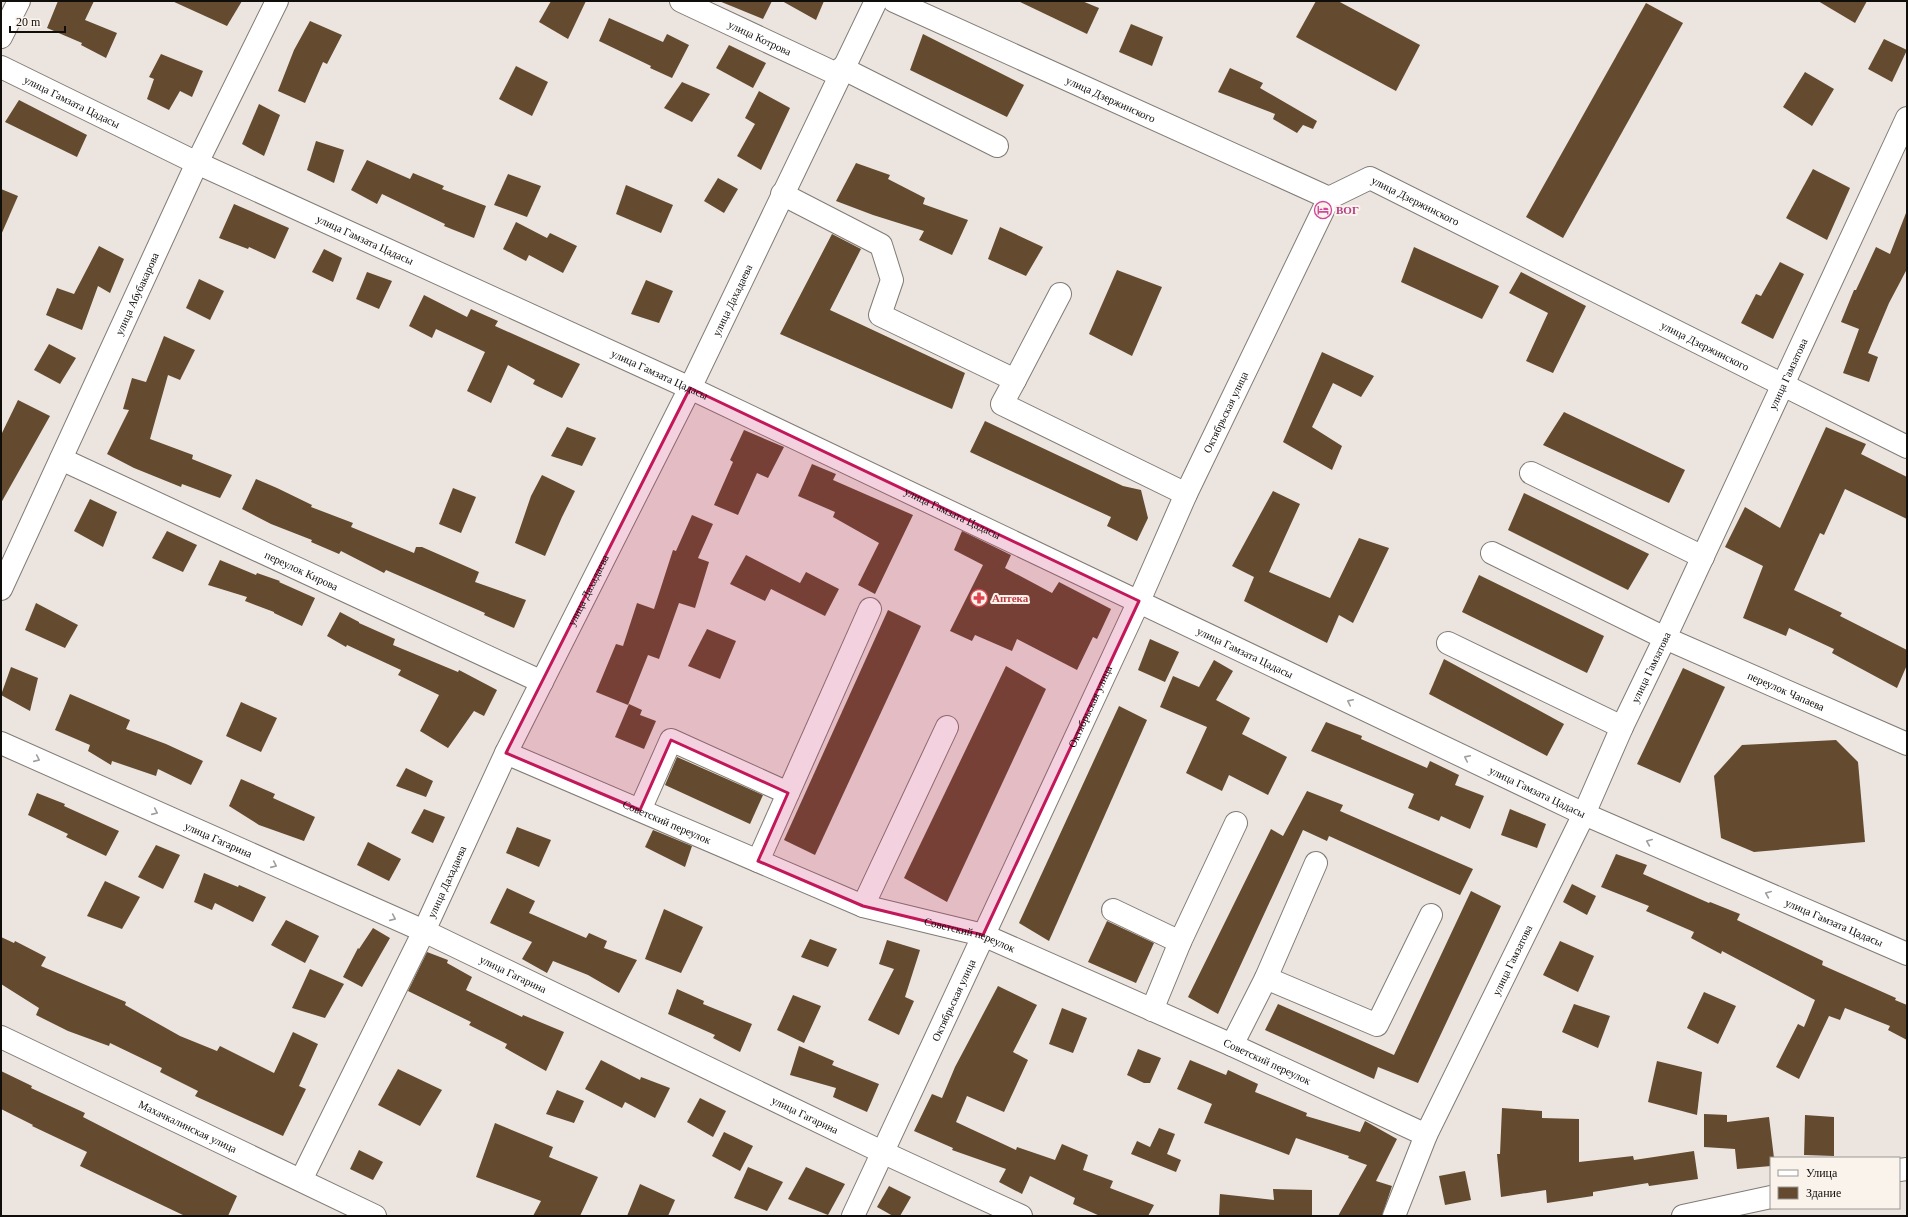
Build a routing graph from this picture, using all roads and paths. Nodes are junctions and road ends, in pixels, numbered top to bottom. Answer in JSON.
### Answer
{"nodes":[{"id":1,"x":19,"y":1,"type":"edge"},
{"id":2,"x":277,"y":1,"type":"edge"},
{"id":3,"x":681,"y":1,"type":"edge"},
{"id":4,"x":876,"y":1,"type":"edge"},
{"id":5,"x":894,"y":1,"type":"edge"},
{"id":6,"x":1,"y":36,"type":"edge"},
{"id":7,"x":1,"y":66,"type":"edge"},
{"id":8,"x":840,"y":72,"type":"junction"},
{"id":9,"x":1907,"y":118,"type":"edge"},
{"id":10,"x":997,"y":146,"type":"dead end"},
{"id":11,"x":197,"y":163,"type":"junction"},
{"id":12,"x":782,"y":194,"type":"junction"},
{"id":13,"x":1329,"y":198,"type":"junction"},
{"id":14,"x":1060,"y":294,"type":"dead end"},
{"id":15,"x":1015,"y":380,"type":"junction"},
{"id":16,"x":1782,"y":386,"type":"junction"},
{"id":17,"x":690,"y":388,"type":"junction"},
{"id":18,"x":1907,"y":447,"type":"edge"},
{"id":19,"x":61,"y":459,"type":"junction"},
{"id":20,"x":1531,"y":473,"type":"dead end"},
{"id":21,"x":1186,"y":494,"type":"junction"},
{"id":22,"x":1492,"y":553,"type":"dead end"},
{"id":23,"x":1703,"y":557,"type":"junction"},
{"id":24,"x":1,"y":589,"type":"edge"},
{"id":25,"x":1139,"y":601,"type":"junction"},
{"id":26,"x":870,"y":609,"type":"dead end"},
{"id":27,"x":1665,"y":638,"type":"junction"},
{"id":28,"x":1448,"y":643,"type":"dead end"},
{"id":29,"x":542,"y":682,"type":"junction"},
{"id":30,"x":947,"y":727,"type":"dead end"},
{"id":31,"x":1622,"y":727,"type":"junction"},
{"id":32,"x":1,"y":743,"type":"edge"},
{"id":33,"x":1907,"y":744,"type":"edge"},
{"id":34,"x":506,"y":753,"type":"junction"},
{"id":35,"x":788,"y":793,"type":"junction"},
{"id":36,"x":640,"y":810,"type":"junction"},
{"id":37,"x":1584,"y":814,"type":"junction"},
{"id":38,"x":1236,"y":823,"type":"dead end"},
{"id":39,"x":758,"y":861,"type":"junction"},
{"id":40,"x":1316,"y":863,"type":"dead end"},
{"id":41,"x":863,"y":906,"type":"junction"},
{"id":42,"x":1113,"y":910,"type":"dead end"},
{"id":43,"x":1431,"y":914,"type":"dead end"},
{"id":44,"x":424,"y":931,"type":"junction"},
{"id":45,"x":983,"y":935,"type":"junction"},
{"id":46,"x":1180,"y":942,"type":"junction"},
{"id":47,"x":1907,"y":954,"type":"edge"},
{"id":48,"x":1266,"y":978,"type":"junction"},
{"id":49,"x":1152,"y":1010,"type":"junction"},
{"id":50,"x":1,"y":1037,"type":"edge"},
{"id":51,"x":1232,"y":1044,"type":"junction"},
{"id":52,"x":1426,"y":1135,"type":"junction"},
{"id":53,"x":882,"y":1152,"type":"junction"},
{"id":54,"x":301,"y":1180,"type":"junction"},
{"id":55,"x":1770,"y":1197,"type":"edge"},
{"id":56,"x":375,"y":1216,"type":"edge"},
{"id":57,"x":853,"y":1216,"type":"edge"},
{"id":58,"x":1021,"y":1216,"type":"edge"},
{"id":59,"x":1394,"y":1216,"type":"edge"},
{"id":60,"x":1683,"y":1216,"type":"edge"}],
"edges":[{"from":1,"to":6,"type":"street"},
{"from":2,"to":11,"type":"street","name":"улица Абубакарова"},
{"from":3,"to":8,"type":"street","name":"улица Котрова"},
{"from":4,"to":8,"type":"street","name":"улица Дахадаева"},
{"from":5,"to":13,"type":"street","name":"улица Дзержинского"},
{"from":7,"to":11,"type":"street","name":"улица Гамзата Цадасы"},
{"from":8,"to":10,"type":"street","name":"улица Котрова"},
{"from":8,"to":12,"type":"street","name":"улица Дахадаева"},
{"from":9,"to":16,"type":"street","name":"улица Гамзатова"},
{"from":11,"to":17,"type":"street","name":"улица Гамзата Цадасы"},
{"from":11,"to":19,"type":"street","name":"улица Абубакарова"},
{"from":12,"to":15,"type":"street"},
{"from":12,"to":17,"type":"street","name":"улица Дахадаева"},
{"from":13,"to":16,"type":"street","name":"улица Дзержинского"},
{"from":13,"to":21,"type":"street","name":"Октябрьская улица"},
{"from":14,"to":15,"type":"street"},
{"from":15,"to":21,"type":"street"},
{"from":16,"to":18,"type":"street","name":"улица Дзержинского"},
{"from":16,"to":23,"type":"street","name":"улица Гамзатова"},
{"from":17,"to":25,"type":"street","name":"улица Гамзата Цадасы"},
{"from":17,"to":29,"type":"street","name":"улица Дахадаева"},
{"from":19,"to":24,"type":"street","name":"улица Абубакарова"},
{"from":19,"to":29,"type":"street","name":"переулок Кирова"},
{"from":20,"to":23,"type":"street"},
{"from":21,"to":25,"type":"street","name":"Октябрьская улица"},
{"from":22,"to":27,"type":"street","name":"переулок Чапаева"},
{"from":23,"to":27,"type":"street","name":"улица Гамзатова"},
{"from":37,"to":25,"type":"street","name":"улица Гамзата Цадасы","one_way":true},
{"from":25,"to":45,"type":"street","name":"Октябрьская улица"},
{"from":26,"to":35,"type":"street"},
{"from":27,"to":31,"type":"street","name":"улица Гамзатова"},
{"from":27,"to":33,"type":"street","name":"переулок Чапаева"},
{"from":28,"to":31,"type":"street"},
{"from":29,"to":34,"type":"street","name":"улица Дахадаева"},
{"from":30,"to":41,"type":"street"},
{"from":31,"to":37,"type":"street","name":"улица Гамзатова"},
{"from":32,"to":44,"type":"street","name":"улица Гагарина","one_way":true},
{"from":34,"to":36,"type":"street","name":"Советский переулок"},
{"from":34,"to":44,"type":"street","name":"улица Дахадаева"},
{"from":35,"to":36,"type":"street"},
{"from":35,"to":39,"type":"street"},
{"from":36,"to":39,"type":"street","name":"Советский переулок"},
{"from":47,"to":37,"type":"street","name":"улица Гамзата Цадасы","one_way":true},
{"from":37,"to":52,"type":"street","name":"улица Гамзатова"},
{"from":38,"to":46,"type":"street"},
{"from":39,"to":41,"type":"street","name":"Советский переулок"},
{"from":40,"to":48,"type":"street"},
{"from":41,"to":45,"type":"street","name":"Советский переулок"},
{"from":42,"to":46,"type":"street"},
{"from":43,"to":48,"type":"street"},
{"from":44,"to":53,"type":"street","name":"улица Гагарина"},
{"from":44,"to":54,"type":"street","name":"улица Дахадаева"},
{"from":45,"to":49,"type":"street","name":"Советский переулок"},
{"from":45,"to":53,"type":"street","name":"Октябрьская улица"},
{"from":46,"to":49,"type":"street"},
{"from":48,"to":51,"type":"street"},
{"from":49,"to":51,"type":"street","name":"Советский переулок"},
{"from":50,"to":54,"type":"street","name":"Махачкалинская улица"},
{"from":51,"to":52,"type":"street","name":"Советский переулок"},
{"from":52,"to":59,"type":"street","name":"улица Гамзатова"},
{"from":53,"to":57,"type":"street","name":"Октябрьская улица"},
{"from":53,"to":58,"type":"street","name":"улица Гагарина"},
{"from":54,"to":56,"type":"street","name":"Махачкалинская улица"},
{"from":55,"to":60,"type":"street"}]}
